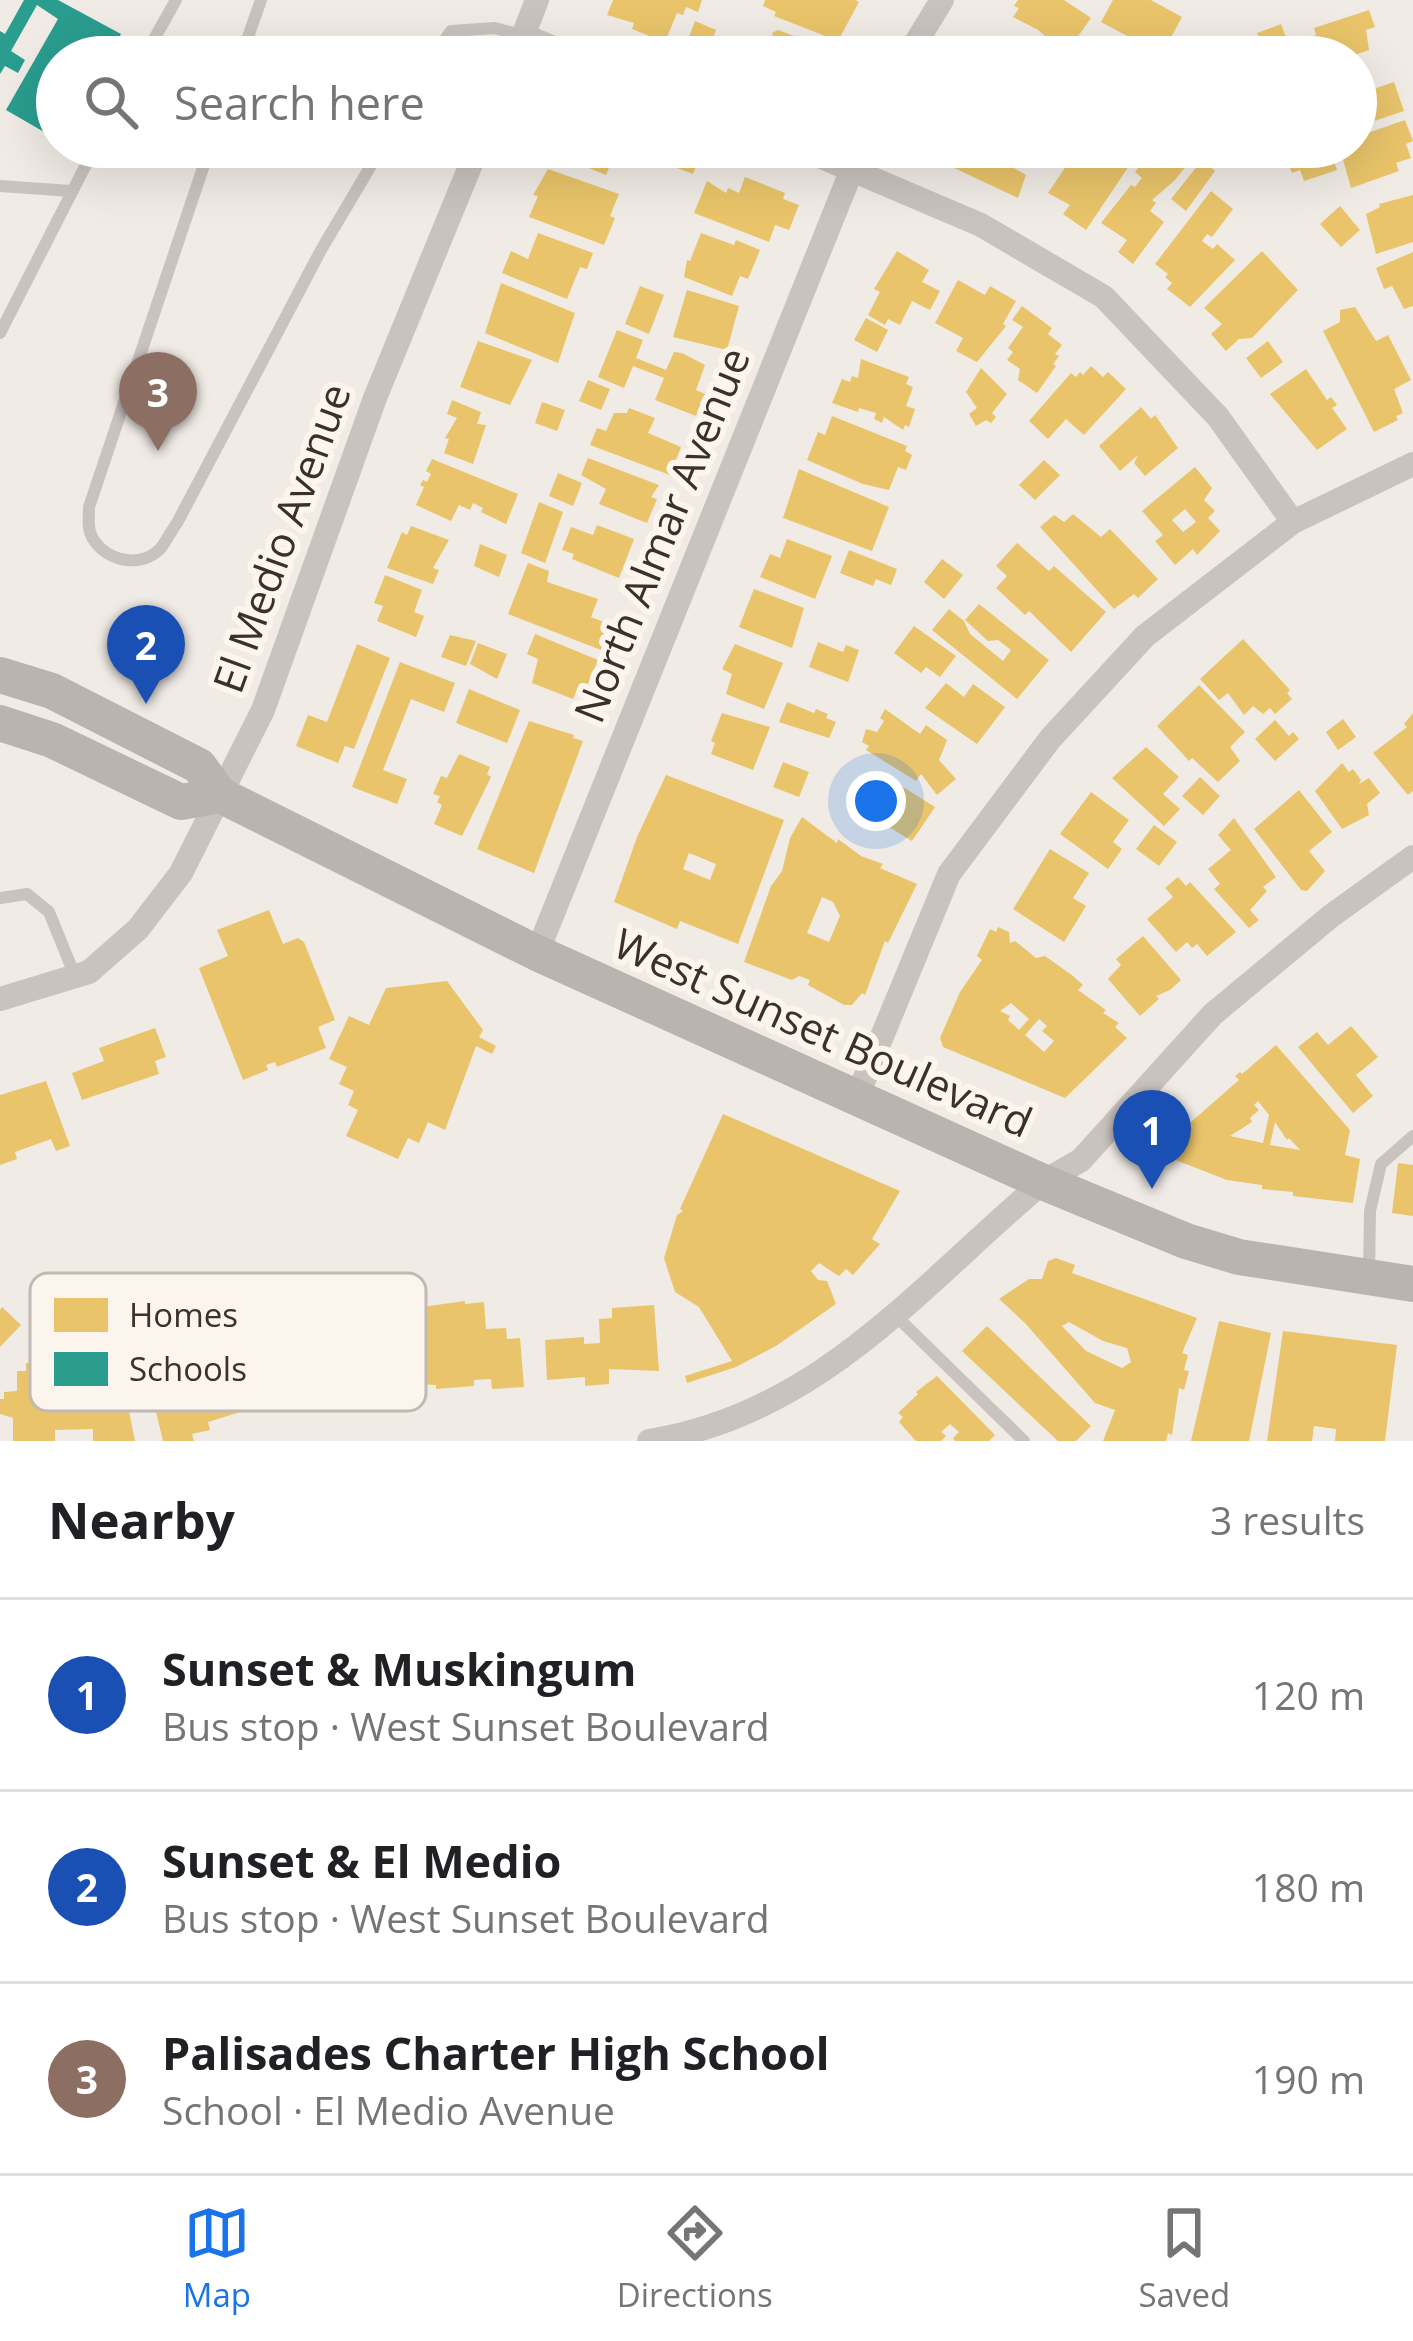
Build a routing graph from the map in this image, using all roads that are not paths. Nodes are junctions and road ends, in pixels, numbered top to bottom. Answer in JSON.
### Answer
{"nodes":[{"id":1,"x":176,"y":0,"type":"edge"},
{"id":2,"x":261,"y":0,"type":"edge"},
{"id":3,"x":537,"y":0,"type":"edge"},
{"id":4,"x":942,"y":0,"type":"edge"},
{"id":5,"x":156,"y":36,"type":"edge"},
{"id":6,"x":248,"y":36,"type":"edge"},
{"id":7,"x":448,"y":36,"type":"edge"},
{"id":8,"x":506,"y":36,"type":"edge"},
{"id":9,"x":523,"y":36,"type":"edge"},
{"id":10,"x":920,"y":36,"type":"edge"},
{"id":11,"x":83,"y":168,"type":"edge"},
{"id":12,"x":204,"y":168,"type":"edge"},
{"id":13,"x":370,"y":168,"type":"edge"},
{"id":14,"x":469,"y":168,"type":"edge"},
{"id":15,"x":852,"y":168,"type":"edge"},
{"id":16,"x":875,"y":168,"type":"edge"},
{"id":17,"x":0,"y":186,"type":"edge"},
{"id":18,"x":71,"y":190,"type":"junction"},
{"id":19,"x":0,"y":332,"type":"edge"},
{"id":20,"x":1413,"y":464,"type":"edge"},
{"id":21,"x":1293,"y":522,"type":"junction"},
{"id":22,"x":0,"y":675,"type":"edge"},
{"id":23,"x":0,"y":723,"type":"edge"},
{"id":24,"x":220,"y":795,"type":"junction"},
{"id":25,"x":1413,"y":857,"type":"edge"},
{"id":26,"x":0,"y":898,"type":"edge"},
{"id":27,"x":537,"y":953,"type":"junction"},
{"id":28,"x":76,"y":977,"type":"junction"},
{"id":29,"x":0,"y":999,"type":"edge"},
{"id":30,"x":857,"y":1097,"type":"junction"},
{"id":31,"x":1413,"y":1136,"type":"edge"},
{"id":32,"x":1043,"y":1182,"type":"junction"},
{"id":33,"x":1369,"y":1277,"type":"junction"},
{"id":34,"x":1413,"y":1284,"type":"edge"},
{"id":35,"x":895,"y":1315,"type":"junction"},
{"id":36,"x":649,"y":1441,"type":"edge"},
{"id":37,"x":1024,"y":1441,"type":"edge"}],
"edges":[{"from":1,"to":5,"type":"lane"},
{"from":2,"to":6,"type":"lane"},
{"from":3,"to":9,"type":"street"},
{"from":4,"to":10,"type":"street"},
{"from":7,"to":8,"type":"lane"},
{"from":11,"to":18,"type":"lane"},
{"from":12,"to":13,"type":"lane"},
{"from":14,"to":24,"type":"street","name":"El Medio Avenue"},
{"from":15,"to":27,"type":"street","name":"North Almar Avenue"},
{"from":16,"to":21,"type":"street"},
{"from":17,"to":18,"type":"lane"},
{"from":18,"to":19,"type":"lane"},
{"from":20,"to":21,"type":"street"},
{"from":21,"to":30,"type":"street"},
{"from":22,"to":24,"type":"main road","name":"West Sunset Boulevard"},
{"from":23,"to":24,"type":"main road","name":"West Sunset Boulevard"},
{"from":24,"to":27,"type":"main road","name":"West Sunset Boulevard"},
{"from":24,"to":28,"type":"street","name":"El Medio Avenue"},
{"from":25,"to":32,"type":"street"},
{"from":26,"to":28,"type":"lane"},
{"from":27,"to":30,"type":"main road","name":"West Sunset Boulevard"},
{"from":28,"to":29,"type":"street","name":"El Medio Avenue"},
{"from":30,"to":32,"type":"main road","name":"West Sunset Boulevard"},
{"from":31,"to":33,"type":"lane"},
{"from":32,"to":33,"type":"main road","name":"West Sunset Boulevard"},
{"from":32,"to":35,"type":"street"},
{"from":33,"to":34,"type":"main road","name":"West Sunset Boulevard"},
{"from":35,"to":36,"type":"street"},
{"from":35,"to":37,"type":"lane"}]}
